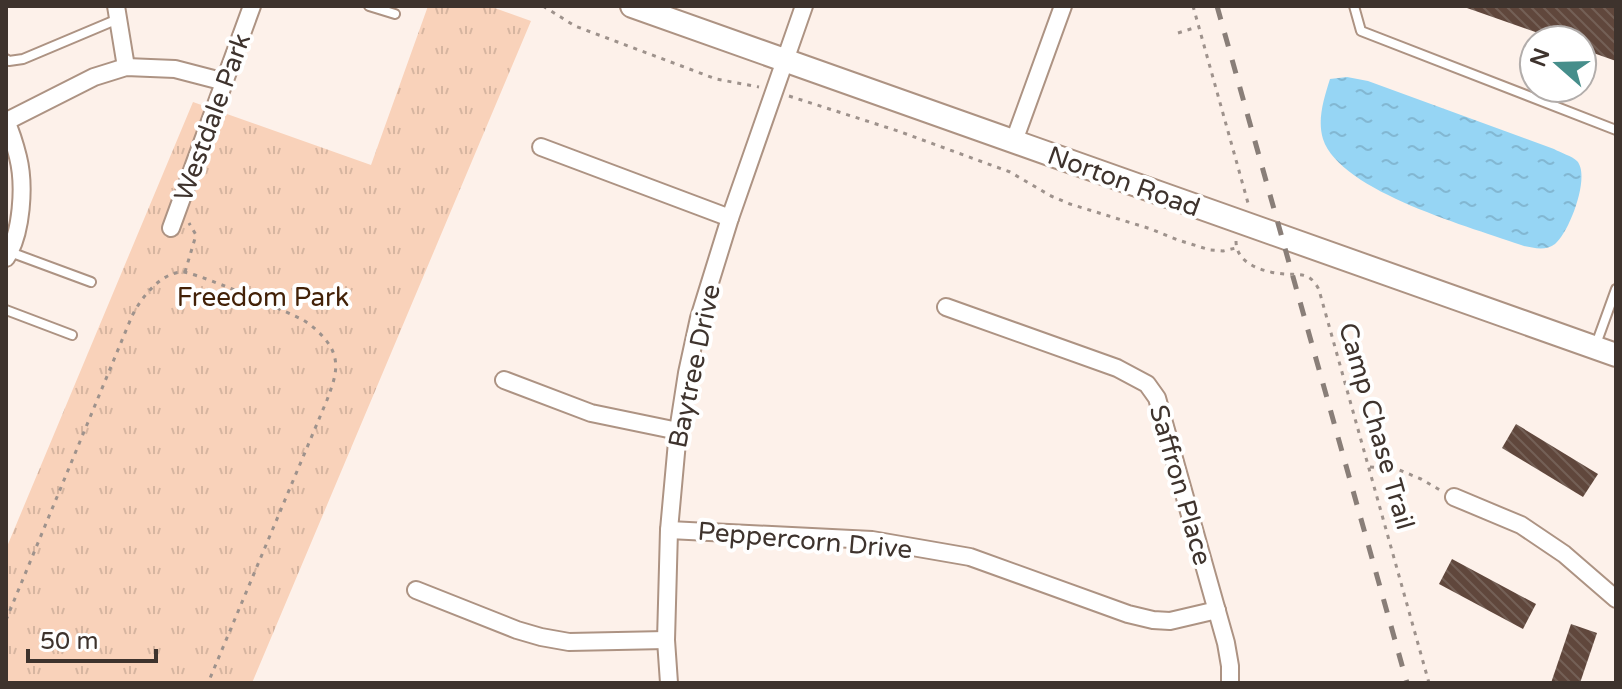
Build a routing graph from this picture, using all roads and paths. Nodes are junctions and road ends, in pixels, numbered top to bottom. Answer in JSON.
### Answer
{"nodes":[{"id":1,"x":252,"y":6,"type":"edge"},
{"id":2,"x":369,"y":6,"type":"edge"},
{"id":3,"x":543,"y":6,"type":"edge"},
{"id":4,"x":632,"y":6,"type":"edge"},
{"id":5,"x":804,"y":6,"type":"edge"},
{"id":6,"x":1063,"y":6,"type":"edge"},
{"id":7,"x":1193,"y":6,"type":"edge"},
{"id":8,"x":1354,"y":6,"type":"edge"},
{"id":9,"x":117,"y":13,"type":"edge"},
{"id":10,"x":395,"y":14,"type":"dead end"},
{"id":11,"x":1198,"y":27,"type":"junction"},
{"id":12,"x":1178,"y":33,"type":"dead end"},
{"id":13,"x":6,"y":59,"type":"edge"},
{"id":14,"x":785,"y":60,"type":"junction"},
{"id":15,"x":126,"y":67,"type":"junction"},
{"id":16,"x":225,"y":82,"type":"junction"},
{"id":17,"x":774,"y":92,"type":"junction"},
{"id":18,"x":6,"y":121,"type":"edge"},
{"id":19,"x":1616,"y":130,"type":"edge"},
{"id":20,"x":1014,"y":141,"type":"junction"},
{"id":21,"x":541,"y":147,"type":"dead end"},
{"id":22,"x":179,"y":207,"type":"junction"},
{"id":23,"x":1248,"y":207,"type":"dead end"},
{"id":24,"x":730,"y":218,"type":"junction"},
{"id":25,"x":171,"y":228,"type":"dead end"},
{"id":26,"x":1238,"y":234,"type":"dead end"},
{"id":27,"x":1236,"y":248,"type":"junction"},
{"id":28,"x":8,"y":255,"type":"edge"},
{"id":29,"x":185,"y":272,"type":"junction"},
{"id":30,"x":91,"y":282,"type":"dead end"},
{"id":31,"x":1616,"y":289,"type":"edge"},
{"id":32,"x":946,"y":307,"type":"dead end"},
{"id":33,"x":6,"y":310,"type":"edge"},
{"id":34,"x":72,"y":335,"type":"dead end"},
{"id":35,"x":1594,"y":348,"type":"junction"},
{"id":36,"x":1616,"y":355,"type":"edge"},
{"id":37,"x":504,"y":380,"type":"dead end"},
{"id":38,"x":678,"y":431,"type":"junction"},
{"id":39,"x":1370,"y":467,"type":"junction"},
{"id":40,"x":1454,"y":497,"type":"joint"},
{"id":41,"x":669,"y":530,"type":"junction"},
{"id":42,"x":416,"y":590,"type":"dead end"},
{"id":43,"x":1616,"y":599,"type":"edge"},
{"id":44,"x":1217,"y":610,"type":"junction"},
{"id":45,"x":6,"y":620,"type":"edge"},
{"id":46,"x":666,"y":640,"type":"junction"},
{"id":47,"x":208,"y":683,"type":"edge"},
{"id":48,"x":669,"y":683,"type":"edge"},
{"id":49,"x":1230,"y":683,"type":"edge"},
{"id":50,"x":1429,"y":683,"type":"edge"}],
"edges":[{"from":1,"to":16,"type":"street","name":"Westdale Park"},
{"from":2,"to":10,"type":"lane"},
{"from":3,"to":17,"type":"path"},
{"from":4,"to":14,"type":"main road","name":"Norton Road"},
{"from":5,"to":14,"type":"street","name":"Baytree Drive"},
{"from":6,"to":20,"type":"street"},
{"from":7,"to":11,"type":"path"},
{"from":8,"to":19,"type":"lane"},
{"from":9,"to":13,"type":"lane"},
{"from":9,"to":15,"type":"street"},
{"from":11,"to":12,"type":"path"},
{"from":11,"to":23,"type":"path"},
{"from":14,"to":17,"type":"street","name":"Baytree Drive"},
{"from":14,"to":20,"type":"main road","name":"Norton Road"},
{"from":15,"to":16,"type":"street"},
{"from":15,"to":18,"type":"street"},
{"from":16,"to":22,"type":"street","name":"Westdale Park"},
{"from":17,"to":24,"type":"street","name":"Baytree Drive"},
{"from":17,"to":27,"type":"path"},
{"from":18,"to":28,"type":"street"},
{"from":20,"to":35,"type":"main road","name":"Norton Road"},
{"from":21,"to":24,"type":"street"},
{"from":22,"to":25,"type":"street","name":"Westdale Park"},
{"from":22,"to":29,"type":"path"},
{"from":24,"to":38,"type":"street","name":"Baytree Drive"},
{"from":26,"to":27,"type":"path"},
{"from":27,"to":39,"type":"path","name":"Camp Chase Trail"},
{"from":28,"to":30,"type":"lane"},
{"from":29,"to":45,"type":"path"},
{"from":29,"to":47,"type":"path"},
{"from":31,"to":35,"type":"lane"},
{"from":32,"to":44,"type":"street","name":"Saffron Place"},
{"from":33,"to":34,"type":"lane"},
{"from":35,"to":36,"type":"main road","name":"Norton Road"},
{"from":37,"to":38,"type":"street"},
{"from":38,"to":41,"type":"street","name":"Baytree Drive"},
{"from":39,"to":40,"type":"path"},
{"from":39,"to":50,"type":"path","name":"Camp Chase Trail"},
{"from":40,"to":43,"type":"street"},
{"from":41,"to":44,"type":"street","name":"Peppercorn Drive"},
{"from":41,"to":46,"type":"street","name":"Baytree Drive"},
{"from":42,"to":46,"type":"street"},
{"from":44,"to":49,"type":"street"},
{"from":46,"to":48,"type":"street","name":"Baytree Drive"}]}
